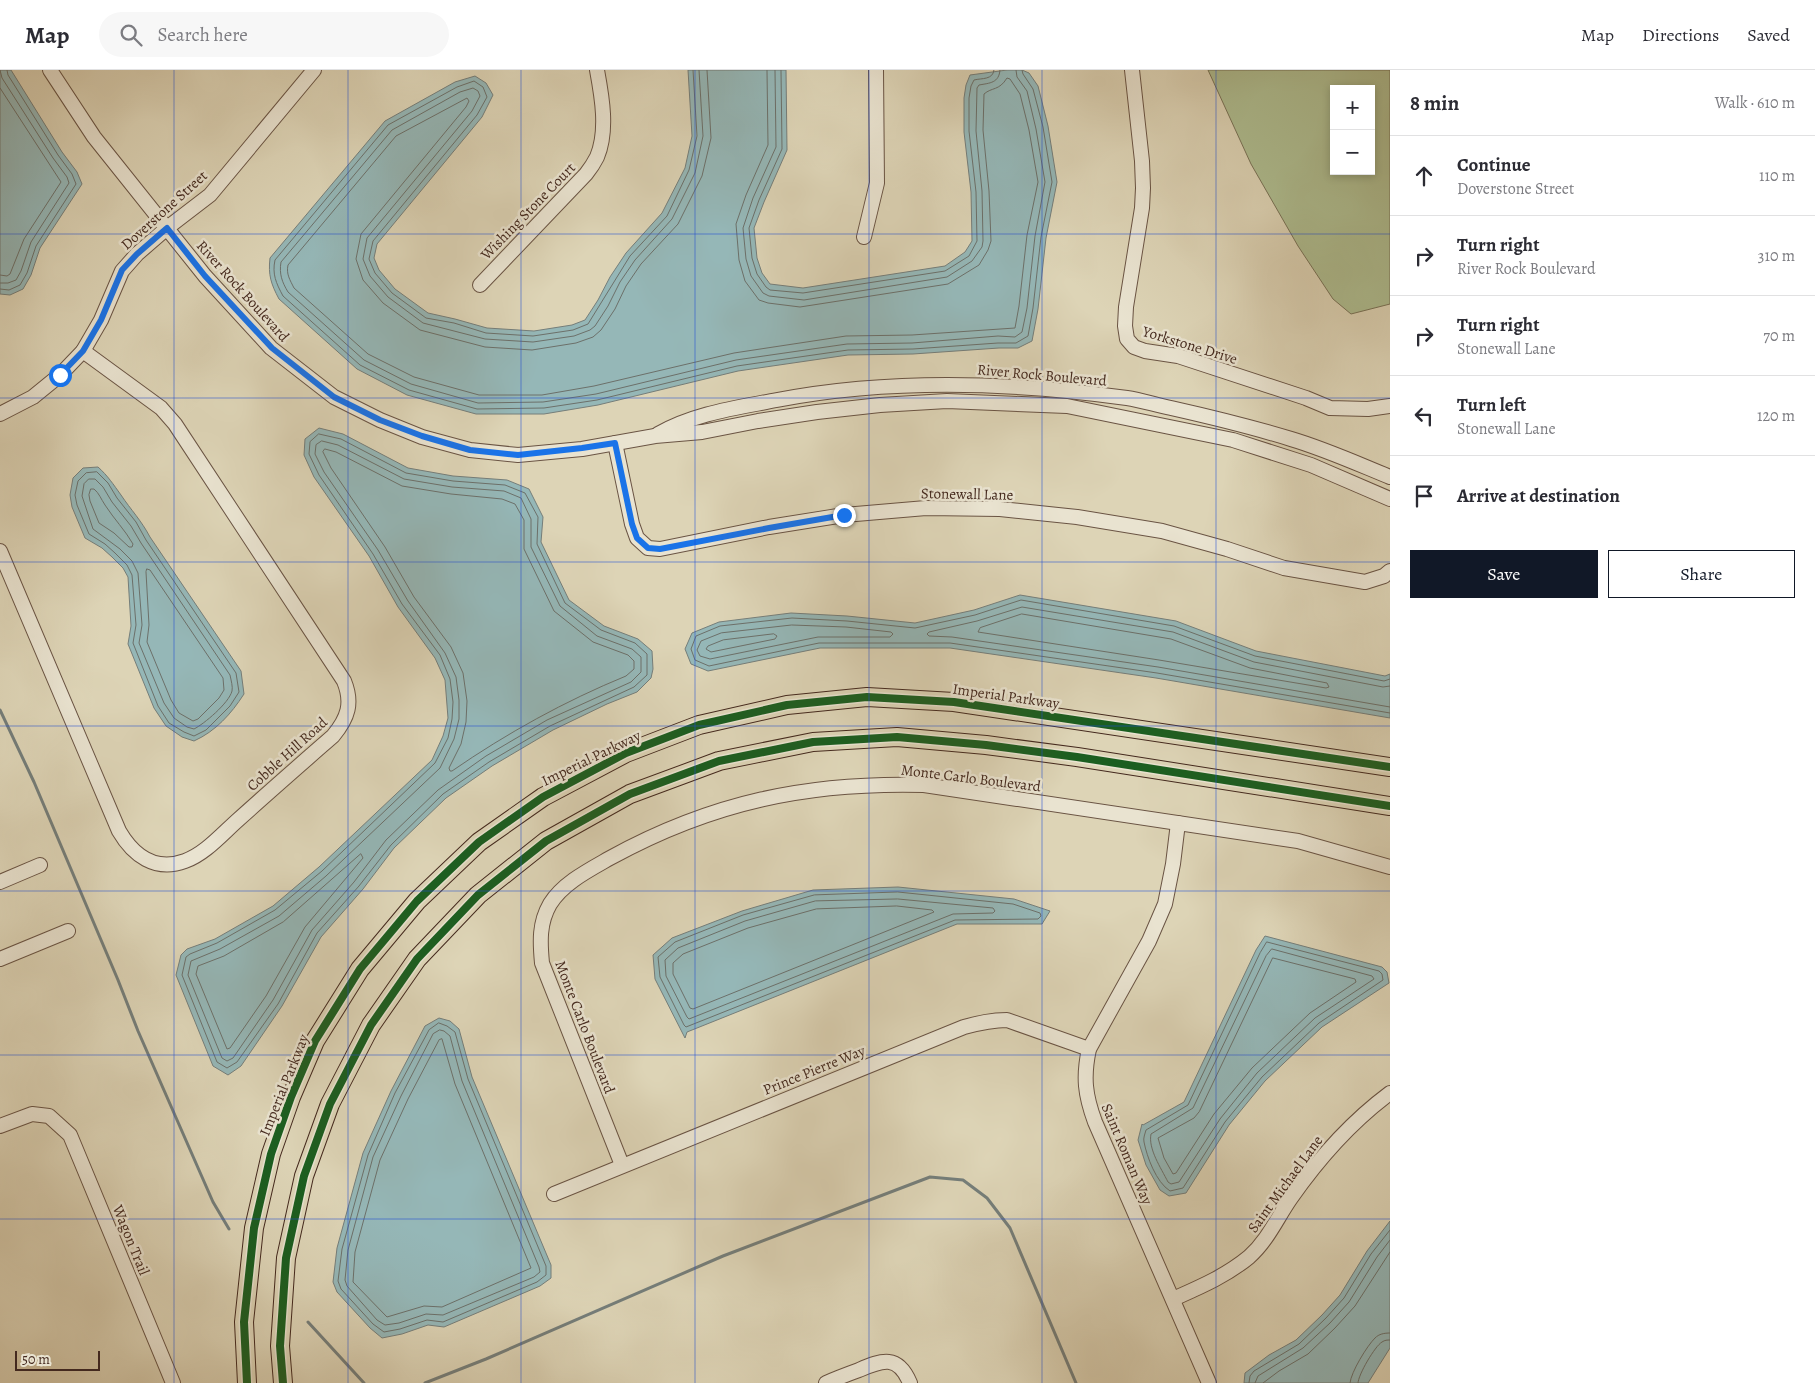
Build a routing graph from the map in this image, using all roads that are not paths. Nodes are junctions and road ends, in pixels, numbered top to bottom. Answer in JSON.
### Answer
{"nodes":[{"id":1,"x":50,"y":70,"type":"edge"},
{"id":2,"x":314,"y":70,"type":"edge"},
{"id":3,"x":597,"y":70,"type":"edge"},
{"id":4,"x":876,"y":70,"type":"edge"},
{"id":5,"x":1132,"y":70,"type":"edge"},
{"id":6,"x":167,"y":228,"type":"junction"},
{"id":7,"x":864,"y":237,"type":"dead end"},
{"id":8,"x":480,"y":285,"type":"dead end"},
{"id":9,"x":83,"y":351,"type":"junction"},
{"id":10,"x":1390,"y":406,"type":"edge"},
{"id":11,"x":0,"y":414,"type":"edge"},
{"id":12,"x":655,"y":436,"type":"junction"},
{"id":13,"x":615,"y":443,"type":"junction"},
{"id":14,"x":1390,"y":477,"type":"edge"},
{"id":15,"x":1390,"y":499,"type":"edge"},
{"id":16,"x":0,"y":551,"type":"edge"},
{"id":17,"x":1390,"y":571,"type":"edge"},
{"id":18,"x":1390,"y":767,"type":"edge"},
{"id":19,"x":1390,"y":806,"type":"edge"},
{"id":20,"x":1178,"y":823,"type":"junction"},
{"id":21,"x":40,"y":865,"type":"dead end"},
{"id":22,"x":1390,"y":867,"type":"edge"},
{"id":23,"x":0,"y":882,"type":"edge"},
{"id":24,"x":68,"y":931,"type":"dead end"},
{"id":25,"x":0,"y":959,"type":"edge"},
{"id":26,"x":1089,"y":1049,"type":"junction"},
{"id":27,"x":1390,"y":1094,"type":"edge"},
{"id":28,"x":0,"y":1126,"type":"edge"},
{"id":29,"x":622,"y":1165,"type":"junction"},
{"id":30,"x":554,"y":1194,"type":"dead end"},
{"id":31,"x":1173,"y":1299,"type":"junction"},
{"id":32,"x":173,"y":1383,"type":"edge"},
{"id":33,"x":247,"y":1383,"type":"edge"},
{"id":34,"x":283,"y":1383,"type":"edge"},
{"id":35,"x":826,"y":1383,"type":"edge"},
{"id":36,"x":910,"y":1383,"type":"edge"},
{"id":37,"x":1209,"y":1383,"type":"edge"}],
"edges":[{"from":1,"to":6,"type":"street","name":"River Rock Boulevard"},
{"from":2,"to":6,"type":"street","name":"Doverstone Street"},
{"from":3,"to":8,"type":"street","name":"Wishing Stone Court"},
{"from":4,"to":7,"type":"street"},
{"from":5,"to":10,"type":"street","name":"Yorkstone Drive"},
{"from":6,"to":9,"type":"street","name":"Doverstone Street"},
{"from":6,"to":13,"type":"street","name":"River Rock Boulevard"},
{"from":9,"to":11,"type":"street","name":"Doverstone Street"},
{"from":9,"to":16,"type":"street","name":"Cobble Hill Road"},
{"from":12,"to":13,"type":"street","name":"River Rock Boulevard"},
{"from":12,"to":14,"type":"street","name":"River Rock Boulevard"},
{"from":12,"to":15,"type":"street","name":"River Rock Boulevard"},
{"from":13,"to":17,"type":"street","name":"Stonewall Lane"},
{"from":18,"to":33,"type":"main road","name":"Imperial Parkway"},
{"from":19,"to":34,"type":"main road"},
{"from":20,"to":22,"type":"street","name":"Monte Carlo Boulevard"},
{"from":20,"to":26,"type":"street","name":"Saint Roman Way"},
{"from":20,"to":29,"type":"street","name":"Monte Carlo Boulevard"},
{"from":21,"to":23,"type":"street"},
{"from":24,"to":25,"type":"street"},
{"from":26,"to":29,"type":"street","name":"Prince Pierre Way"},
{"from":26,"to":31,"type":"street","name":"Saint Roman Way"},
{"from":27,"to":31,"type":"street","name":"Saint Michael Lane"},
{"from":28,"to":32,"type":"street","name":"Wagon Trail"},
{"from":29,"to":30,"type":"street","name":"Prince Pierre Way"},
{"from":31,"to":37,"type":"street","name":"Saint Roman Way"},
{"from":35,"to":36,"type":"street"}]}
